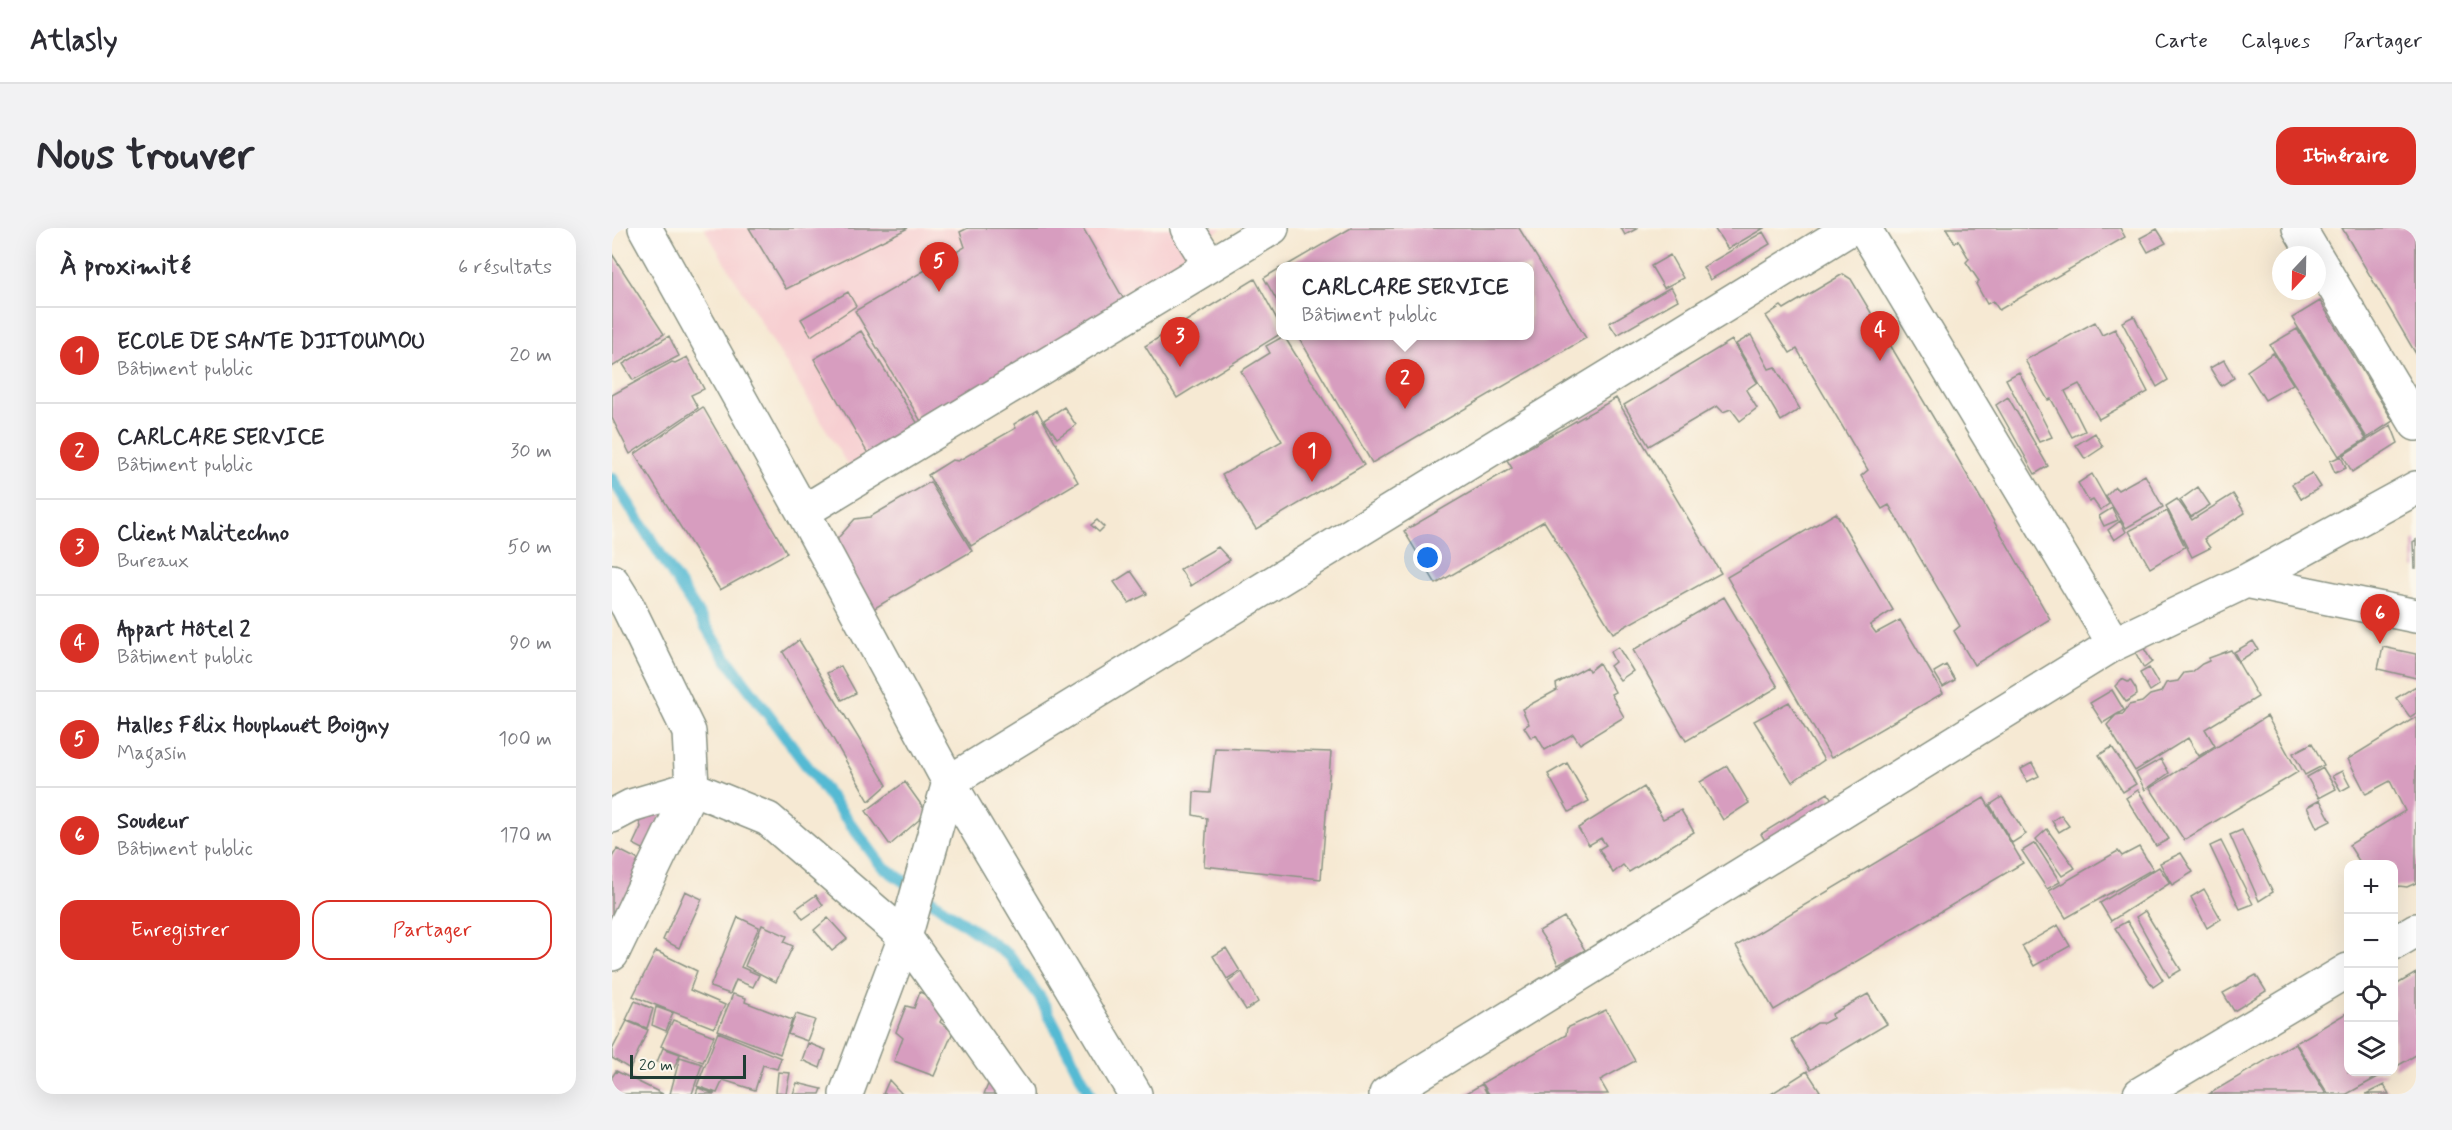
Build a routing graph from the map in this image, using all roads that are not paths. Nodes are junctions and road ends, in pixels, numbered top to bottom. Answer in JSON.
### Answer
{"nodes":[{"id":1,"x":645,"y":228,"type":"edge"},
{"id":2,"x":1187,"y":228,"type":"edge"},
{"id":3,"x":1272,"y":228,"type":"edge"},
{"id":4,"x":1851,"y":228,"type":"edge"},
{"id":5,"x":1864,"y":228,"type":"edge"},
{"id":6,"x":2299,"y":228,"type":"edge"},
{"id":7,"x":2310,"y":246,"type":"edge"},
{"id":8,"x":1210,"y":266,"type":"junction"},
{"id":9,"x":2326,"y":274,"type":"edge"},
{"id":10,"x":2416,"y":424,"type":"edge"},
{"id":11,"x":2416,"y":488,"type":"edge"},
{"id":12,"x":803,"y":512,"type":"junction"},
{"id":13,"x":612,"y":581,"type":"edge"},
{"id":14,"x":2246,"y":581,"type":"junction"},
{"id":15,"x":2416,"y":616,"type":"edge"},
{"id":16,"x":2114,"y":644,"type":"junction"},
{"id":17,"x":692,"y":788,"type":"junction"},
{"id":18,"x":946,"y":795,"type":"junction"},
{"id":19,"x":612,"y":816,"type":"edge"},
{"id":20,"x":2416,"y":930,"type":"edge"},
{"id":21,"x":905,"y":937,"type":"junction"},
{"id":22,"x":2398,"y":941,"type":"edge"},
{"id":23,"x":612,"y":954,"type":"edge"},
{"id":24,"x":2344,"y":973,"type":"edge"},
{"id":25,"x":846,"y":1094,"type":"edge"},
{"id":26,"x":1016,"y":1094,"type":"edge"},
{"id":27,"x":1135,"y":1094,"type":"edge"},
{"id":28,"x":1386,"y":1094,"type":"edge"},
{"id":29,"x":2140,"y":1094,"type":"edge"}],
"edges":[{"from":1,"to":12,"type":"street"},
{"from":2,"to":8,"type":"street"},
{"from":3,"to":8,"type":"street"},
{"from":4,"to":18,"type":"street"},
{"from":5,"to":16,"type":"street"},
{"from":6,"to":7,"type":"street"},
{"from":8,"to":12,"type":"street"},
{"from":9,"to":10,"type":"street"},
{"from":11,"to":14,"type":"street"},
{"from":12,"to":18,"type":"street"},
{"from":13,"to":17,"type":"street"},
{"from":14,"to":15,"type":"street"},
{"from":14,"to":16,"type":"street"},
{"from":16,"to":28,"type":"street"},
{"from":17,"to":19,"type":"street"},
{"from":17,"to":21,"type":"street"},
{"from":17,"to":23,"type":"street"},
{"from":18,"to":21,"type":"street"},
{"from":18,"to":27,"type":"street"},
{"from":20,"to":22,"type":"street"},
{"from":21,"to":25,"type":"street"},
{"from":21,"to":26,"type":"street"},
{"from":24,"to":29,"type":"street"}]}
